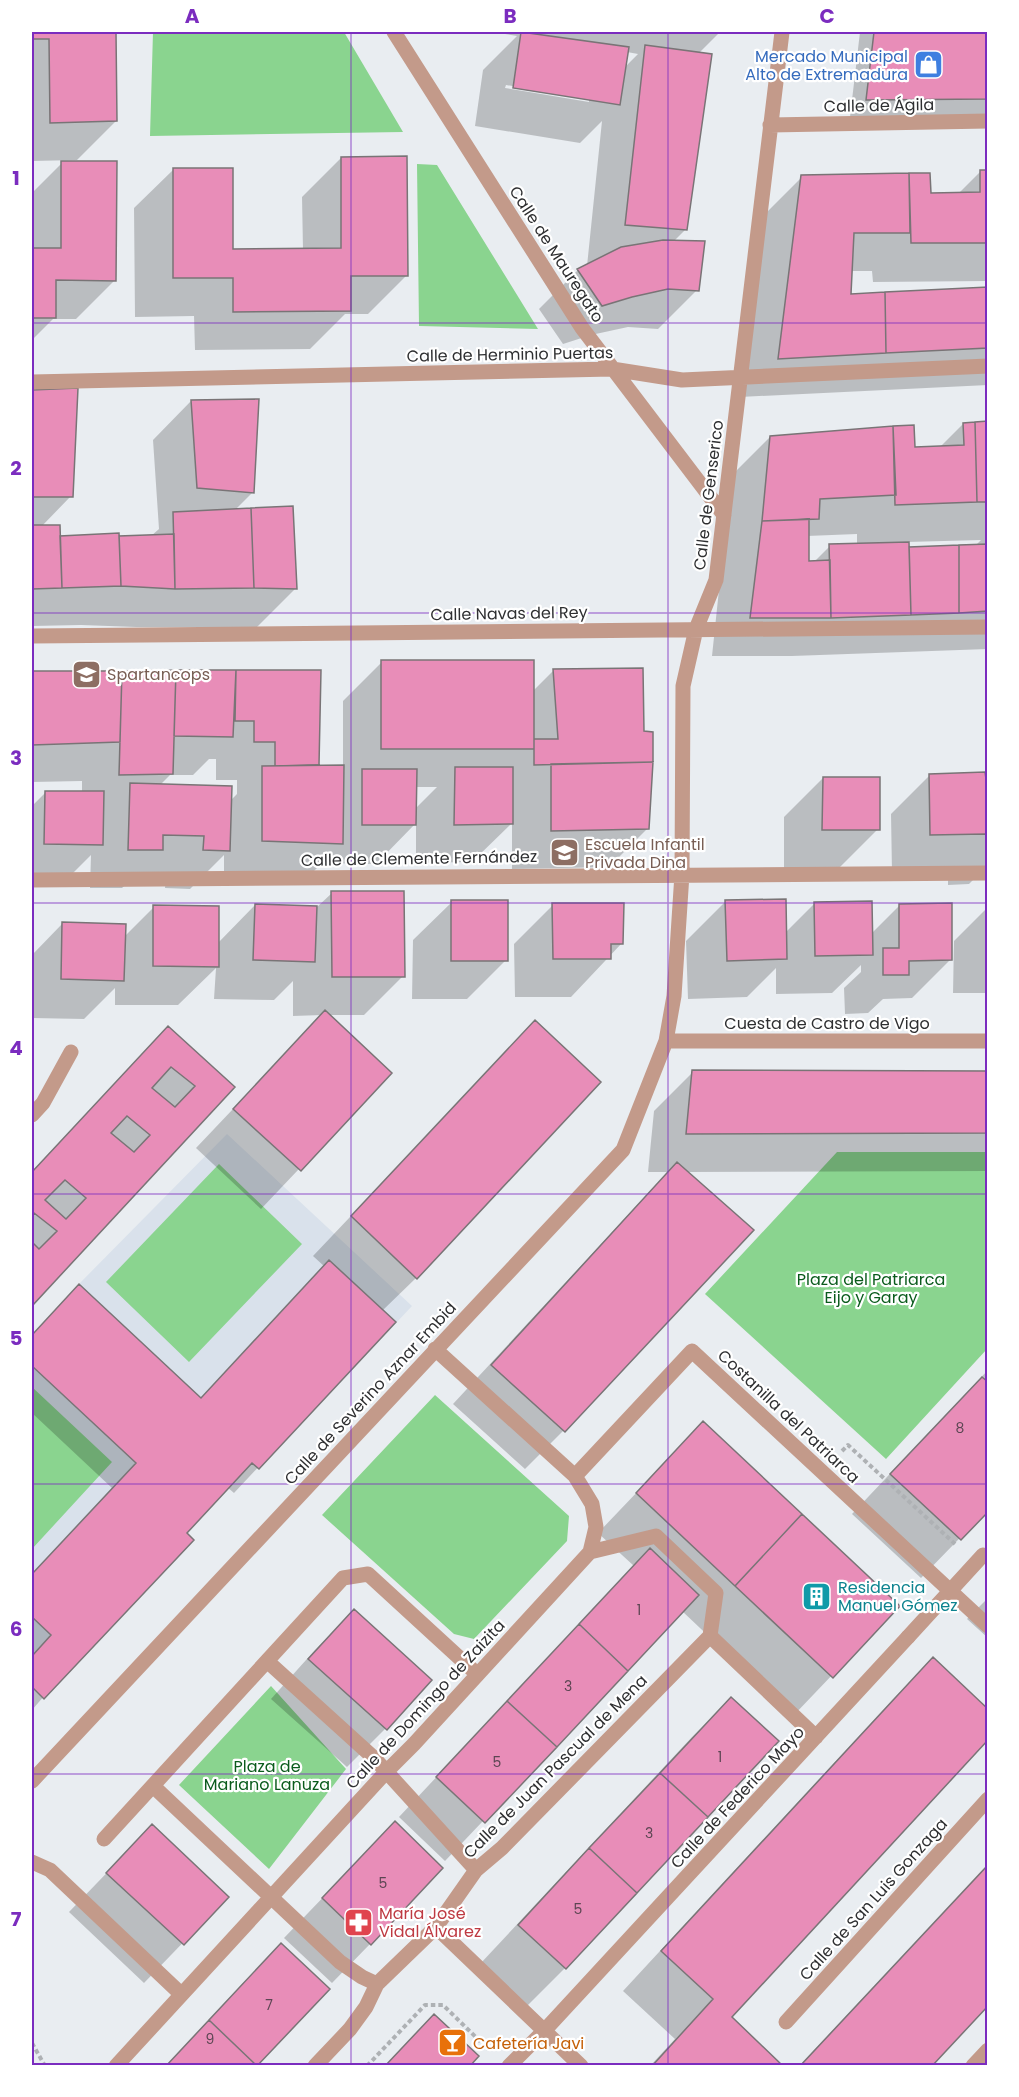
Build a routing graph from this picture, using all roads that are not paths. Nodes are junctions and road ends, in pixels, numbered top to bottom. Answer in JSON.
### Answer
{"nodes":[{"id":1,"x":394,"y":32,"type":"edge"},
{"id":2,"x":782,"y":32,"type":"edge"},
{"id":3,"x":987,"y":121,"type":"edge"},
{"id":4,"x":770,"y":124,"type":"junction"},
{"id":5,"x":987,"y":366,"type":"edge"},
{"id":6,"x":612,"y":369,"type":"junction"},
{"id":7,"x":741,"y":376,"type":"junction"},
{"id":8,"x":32,"y":382,"type":"edge"},
{"id":9,"x":724,"y":516,"type":"junction"},
{"id":10,"x":987,"y":627,"type":"edge"},
{"id":11,"x":696,"y":629,"type":"junction"},
{"id":12,"x":32,"y":636,"type":"edge"},
{"id":13,"x":987,"y":873,"type":"edge"},
{"id":14,"x":682,"y":874,"type":"junction"},
{"id":15,"x":32,"y":880,"type":"edge"},
{"id":16,"x":674,"y":996,"type":"joint"},
{"id":17,"x":666,"y":1041,"type":"junction"},
{"id":18,"x":987,"y":1041,"type":"edge"},
{"id":19,"x":71,"y":1052,"type":"dead end"},
{"id":20,"x":32,"y":1115,"type":"edge"},
{"id":21,"x":435,"y":1349,"type":"junction"},
{"id":22,"x":575,"y":1476,"type":"junction"},
{"id":23,"x":590,"y":1552,"type":"junction"},
{"id":24,"x":985,"y":1552,"type":"edge"},
{"id":25,"x":987,"y":1626,"type":"edge"},
{"id":26,"x":710,"y":1636,"type":"junction"},
{"id":27,"x":267,"y":1661,"type":"junction"},
{"id":28,"x":477,"y":1674,"type":"junction"},
{"id":29,"x":816,"y":1737,"type":"junction"},
{"id":30,"x":386,"y":1772,"type":"junction"},
{"id":31,"x":32,"y":1781,"type":"edge"},
{"id":32,"x":153,"y":1786,"type":"junction"},
{"id":33,"x":987,"y":1799,"type":"edge"},
{"id":34,"x":104,"y":1839,"type":"dead end"},
{"id":35,"x":32,"y":1862,"type":"edge"},
{"id":36,"x":476,"y":1870,"type":"junction"},
{"id":37,"x":272,"y":1897,"type":"junction"},
{"id":38,"x":436,"y":1927,"type":"junction"},
{"id":39,"x":377,"y":1984,"type":"junction"},
{"id":40,"x":181,"y":1994,"type":"junction"},
{"id":41,"x":786,"y":2022,"type":"dead end"},
{"id":42,"x":544,"y":2031,"type":"junction"},
{"id":43,"x":987,"y":2050,"type":"edge"},
{"id":44,"x":116,"y":2066,"type":"edge"},
{"id":45,"x":315,"y":2066,"type":"edge"},
{"id":46,"x":509,"y":2066,"type":"edge"},
{"id":47,"x":581,"y":2066,"type":"edge"},
{"id":48,"x":973,"y":2066,"type":"edge"}],
"edges":[{"from":1,"to":6,"type":"street","name":"Calle de Mauregato"},
{"from":2,"to":4,"type":"street","name":"Calle de Genserico"},
{"from":3,"to":4,"type":"street","name":"Calle de Ágila"},
{"from":4,"to":7,"type":"street","name":"Calle de Genserico"},
{"from":5,"to":7,"type":"street","name":"Calle de Herminio Puertas"},
{"from":6,"to":7,"type":"street","name":"Calle de Herminio Puertas"},
{"from":6,"to":8,"type":"street","name":"Calle de Herminio Puertas"},
{"from":6,"to":9,"type":"street","name":"Calle de Mauregato"},
{"from":7,"to":9,"type":"street","name":"Calle de Genserico"},
{"from":9,"to":11,"type":"street","name":"Calle de Genserico"},
{"from":10,"to":11,"type":"street","name":"Calle Navas del Rey"},
{"from":11,"to":12,"type":"street","name":"Calle Navas del Rey"},
{"from":11,"to":14,"type":"street","name":"Calle de Genserico"},
{"from":13,"to":14,"type":"street","name":"Calle de Clemente Fernández"},
{"from":14,"to":15,"type":"street","name":"Calle de Clemente Fernández"},
{"from":14,"to":16,"type":"street","name":"Calle de Genserico"},
{"from":16,"to":17,"type":"street","name":"Calle de Severino Aznar Embid"},
{"from":17,"to":18,"type":"street","name":"Cuesta de Castro de Vigo"},
{"from":17,"to":21,"type":"street","name":"Calle de Severino Aznar Embid"},
{"from":19,"to":20,"type":"street"},
{"from":21,"to":22,"type":"street"},
{"from":21,"to":31,"type":"street","name":"Calle de Severino Aznar Embid"},
{"from":22,"to":23,"type":"street"},
{"from":22,"to":25,"type":"street","name":"Costanilla del Patriarca"},
{"from":23,"to":26,"type":"street"},
{"from":23,"to":28,"type":"street","name":"Calle de Domingo de Zaizita"},
{"from":24,"to":29,"type":"street","name":"Calle de Federico Mayo","bridge":true},
{"from":26,"to":29,"type":"street"},
{"from":26,"to":36,"type":"street","name":"Calle de Juan Pascual de Mena"},
{"from":27,"to":28,"type":"street"},
{"from":27,"to":30,"type":"street"},
{"from":27,"to":32,"type":"street"},
{"from":28,"to":30,"type":"street","name":"Calle de Domingo de Zaizita"},
{"from":29,"to":42,"type":"street","name":"Calle de Federico Mayo"},
{"from":30,"to":36,"type":"street"},
{"from":30,"to":37,"type":"street","name":"Calle de Domingo de Zaizita"},
{"from":32,"to":34,"type":"street"},
{"from":32,"to":37,"type":"street"},
{"from":33,"to":41,"type":"street","name":"Calle de San Luis Gonzaga"},
{"from":35,"to":40,"type":"street"},
{"from":36,"to":38,"type":"street","name":"Calle de Juan Pascual de Mena"},
{"from":37,"to":39,"type":"street"},
{"from":37,"to":40,"type":"street","name":"Calle de Domingo de Zaizita"},
{"from":38,"to":39,"type":"street","name":"Calle de Juan Pascual de Mena"},
{"from":38,"to":42,"type":"street"},
{"from":39,"to":45,"type":"street","name":"Calle de Juan Pascual de Mena"},
{"from":40,"to":44,"type":"street","name":"Calle de Domingo de Zaizita"},
{"from":42,"to":46,"type":"street","name":"Calle de Federico Mayo"},
{"from":42,"to":47,"type":"street"},
{"from":43,"to":48,"type":"street"}]}
